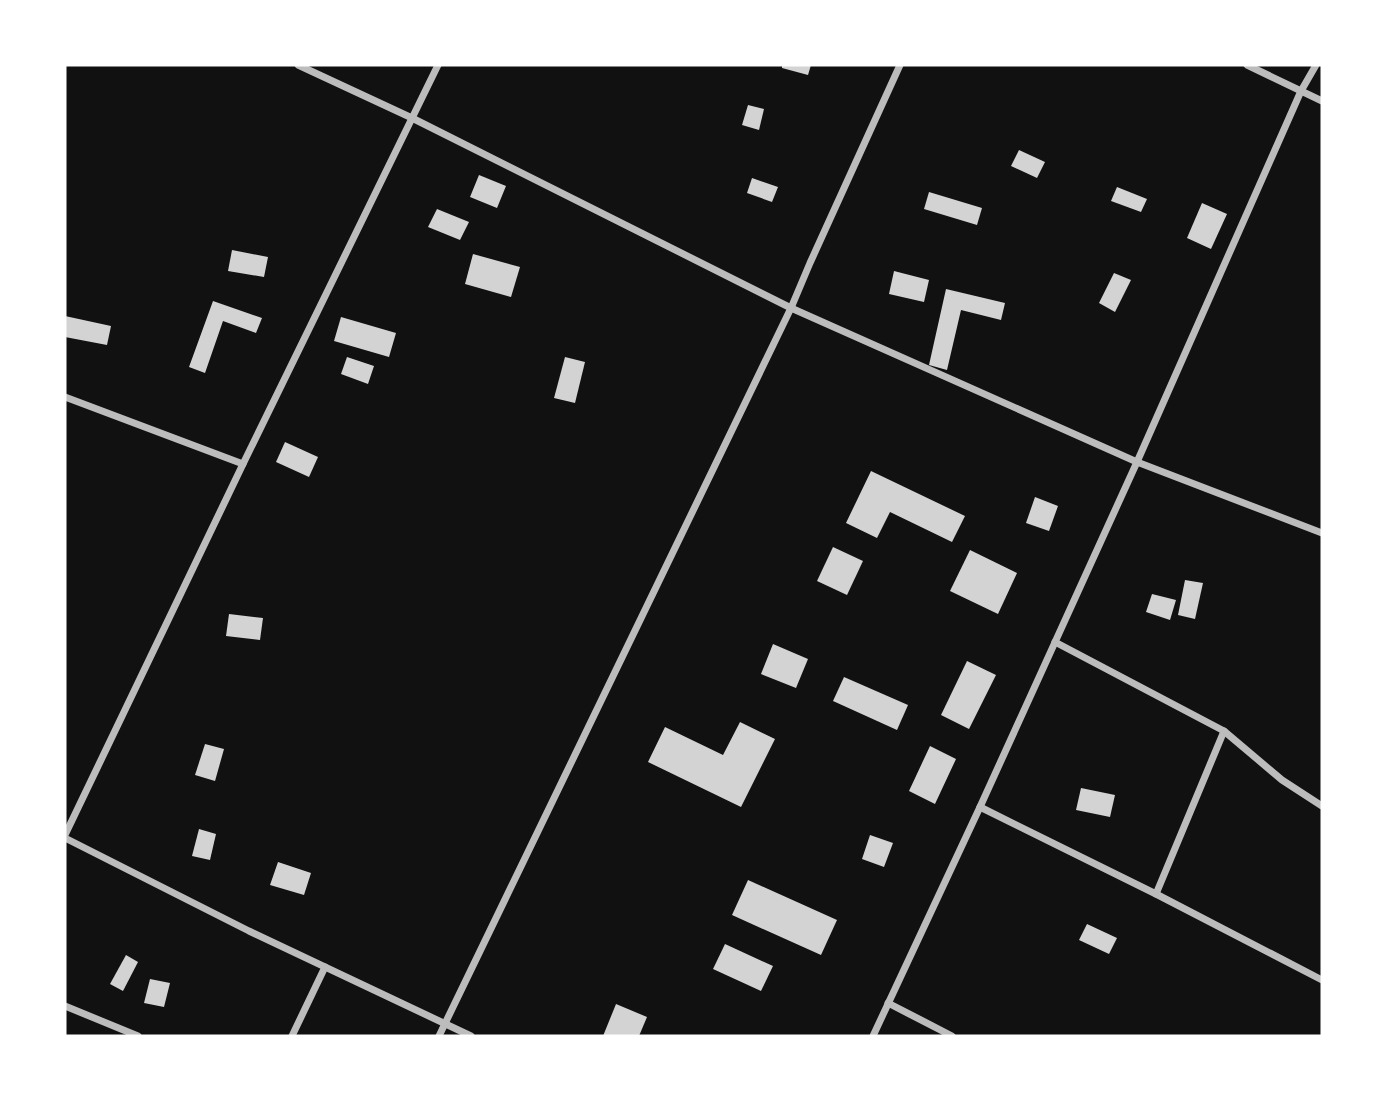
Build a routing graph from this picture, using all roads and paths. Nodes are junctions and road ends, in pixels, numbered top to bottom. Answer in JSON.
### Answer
{"nodes":[{"id":1,"x":298,"y":65,"type":"edge"},
{"id":2,"x":438,"y":65,"type":"edge"},
{"id":3,"x":900,"y":65,"type":"edge"},
{"id":4,"x":1247,"y":65,"type":"edge"},
{"id":5,"x":1316,"y":65,"type":"edge"},
{"id":6,"x":1301,"y":91,"type":"junction"},
{"id":7,"x":1322,"y":100,"type":"edge"},
{"id":8,"x":412,"y":118,"type":"junction"},
{"id":9,"x":792,"y":308,"type":"junction"},
{"id":10,"x":65,"y":397,"type":"edge"},
{"id":11,"x":1137,"y":462,"type":"junction"},
{"id":12,"x":243,"y":464,"type":"junction"},
{"id":13,"x":1322,"y":533,"type":"edge"},
{"id":14,"x":1055,"y":642,"type":"junction"},
{"id":15,"x":1224,"y":731,"type":"junction"},
{"id":16,"x":1322,"y":806,"type":"edge"},
{"id":17,"x":981,"y":807,"type":"junction"},
{"id":18,"x":65,"y":836,"type":"edge"},
{"id":19,"x":1156,"y":894,"type":"junction"},
{"id":20,"x":324,"y":967,"type":"junction"},
{"id":21,"x":1322,"y":980,"type":"edge"},
{"id":22,"x":888,"y":1003,"type":"junction"},
{"id":23,"x":65,"y":1006,"type":"edge"},
{"id":24,"x":445,"y":1024,"type":"junction"},
{"id":25,"x":138,"y":1036,"type":"edge"},
{"id":26,"x":292,"y":1036,"type":"edge"},
{"id":27,"x":439,"y":1036,"type":"edge"},
{"id":28,"x":471,"y":1036,"type":"edge"},
{"id":29,"x":873,"y":1036,"type":"edge"},
{"id":30,"x":952,"y":1036,"type":"edge"}],
"edges":[{"from":1,"to":8,"type":"street"},
{"from":2,"to":8,"type":"street"},
{"from":3,"to":9,"type":"street"},
{"from":4,"to":6,"type":"street"},
{"from":5,"to":6,"type":"street"},
{"from":6,"to":7,"type":"street"},
{"from":6,"to":11,"type":"street"},
{"from":8,"to":9,"type":"street"},
{"from":8,"to":12,"type":"street"},
{"from":9,"to":11,"type":"street"},
{"from":9,"to":24,"type":"street"},
{"from":10,"to":12,"type":"street"},
{"from":11,"to":13,"type":"street"},
{"from":11,"to":14,"type":"street"},
{"from":12,"to":18,"type":"street"},
{"from":14,"to":15,"type":"street"},
{"from":14,"to":17,"type":"street"},
{"from":15,"to":16,"type":"street"},
{"from":15,"to":19,"type":"street"},
{"from":17,"to":19,"type":"street"},
{"from":17,"to":22,"type":"street"},
{"from":18,"to":20,"type":"street"},
{"from":19,"to":21,"type":"street"},
{"from":20,"to":24,"type":"street"},
{"from":20,"to":26,"type":"street"},
{"from":22,"to":29,"type":"street"},
{"from":22,"to":30,"type":"street"},
{"from":23,"to":25,"type":"street"},
{"from":24,"to":27,"type":"street"},
{"from":24,"to":28,"type":"street"}]}
